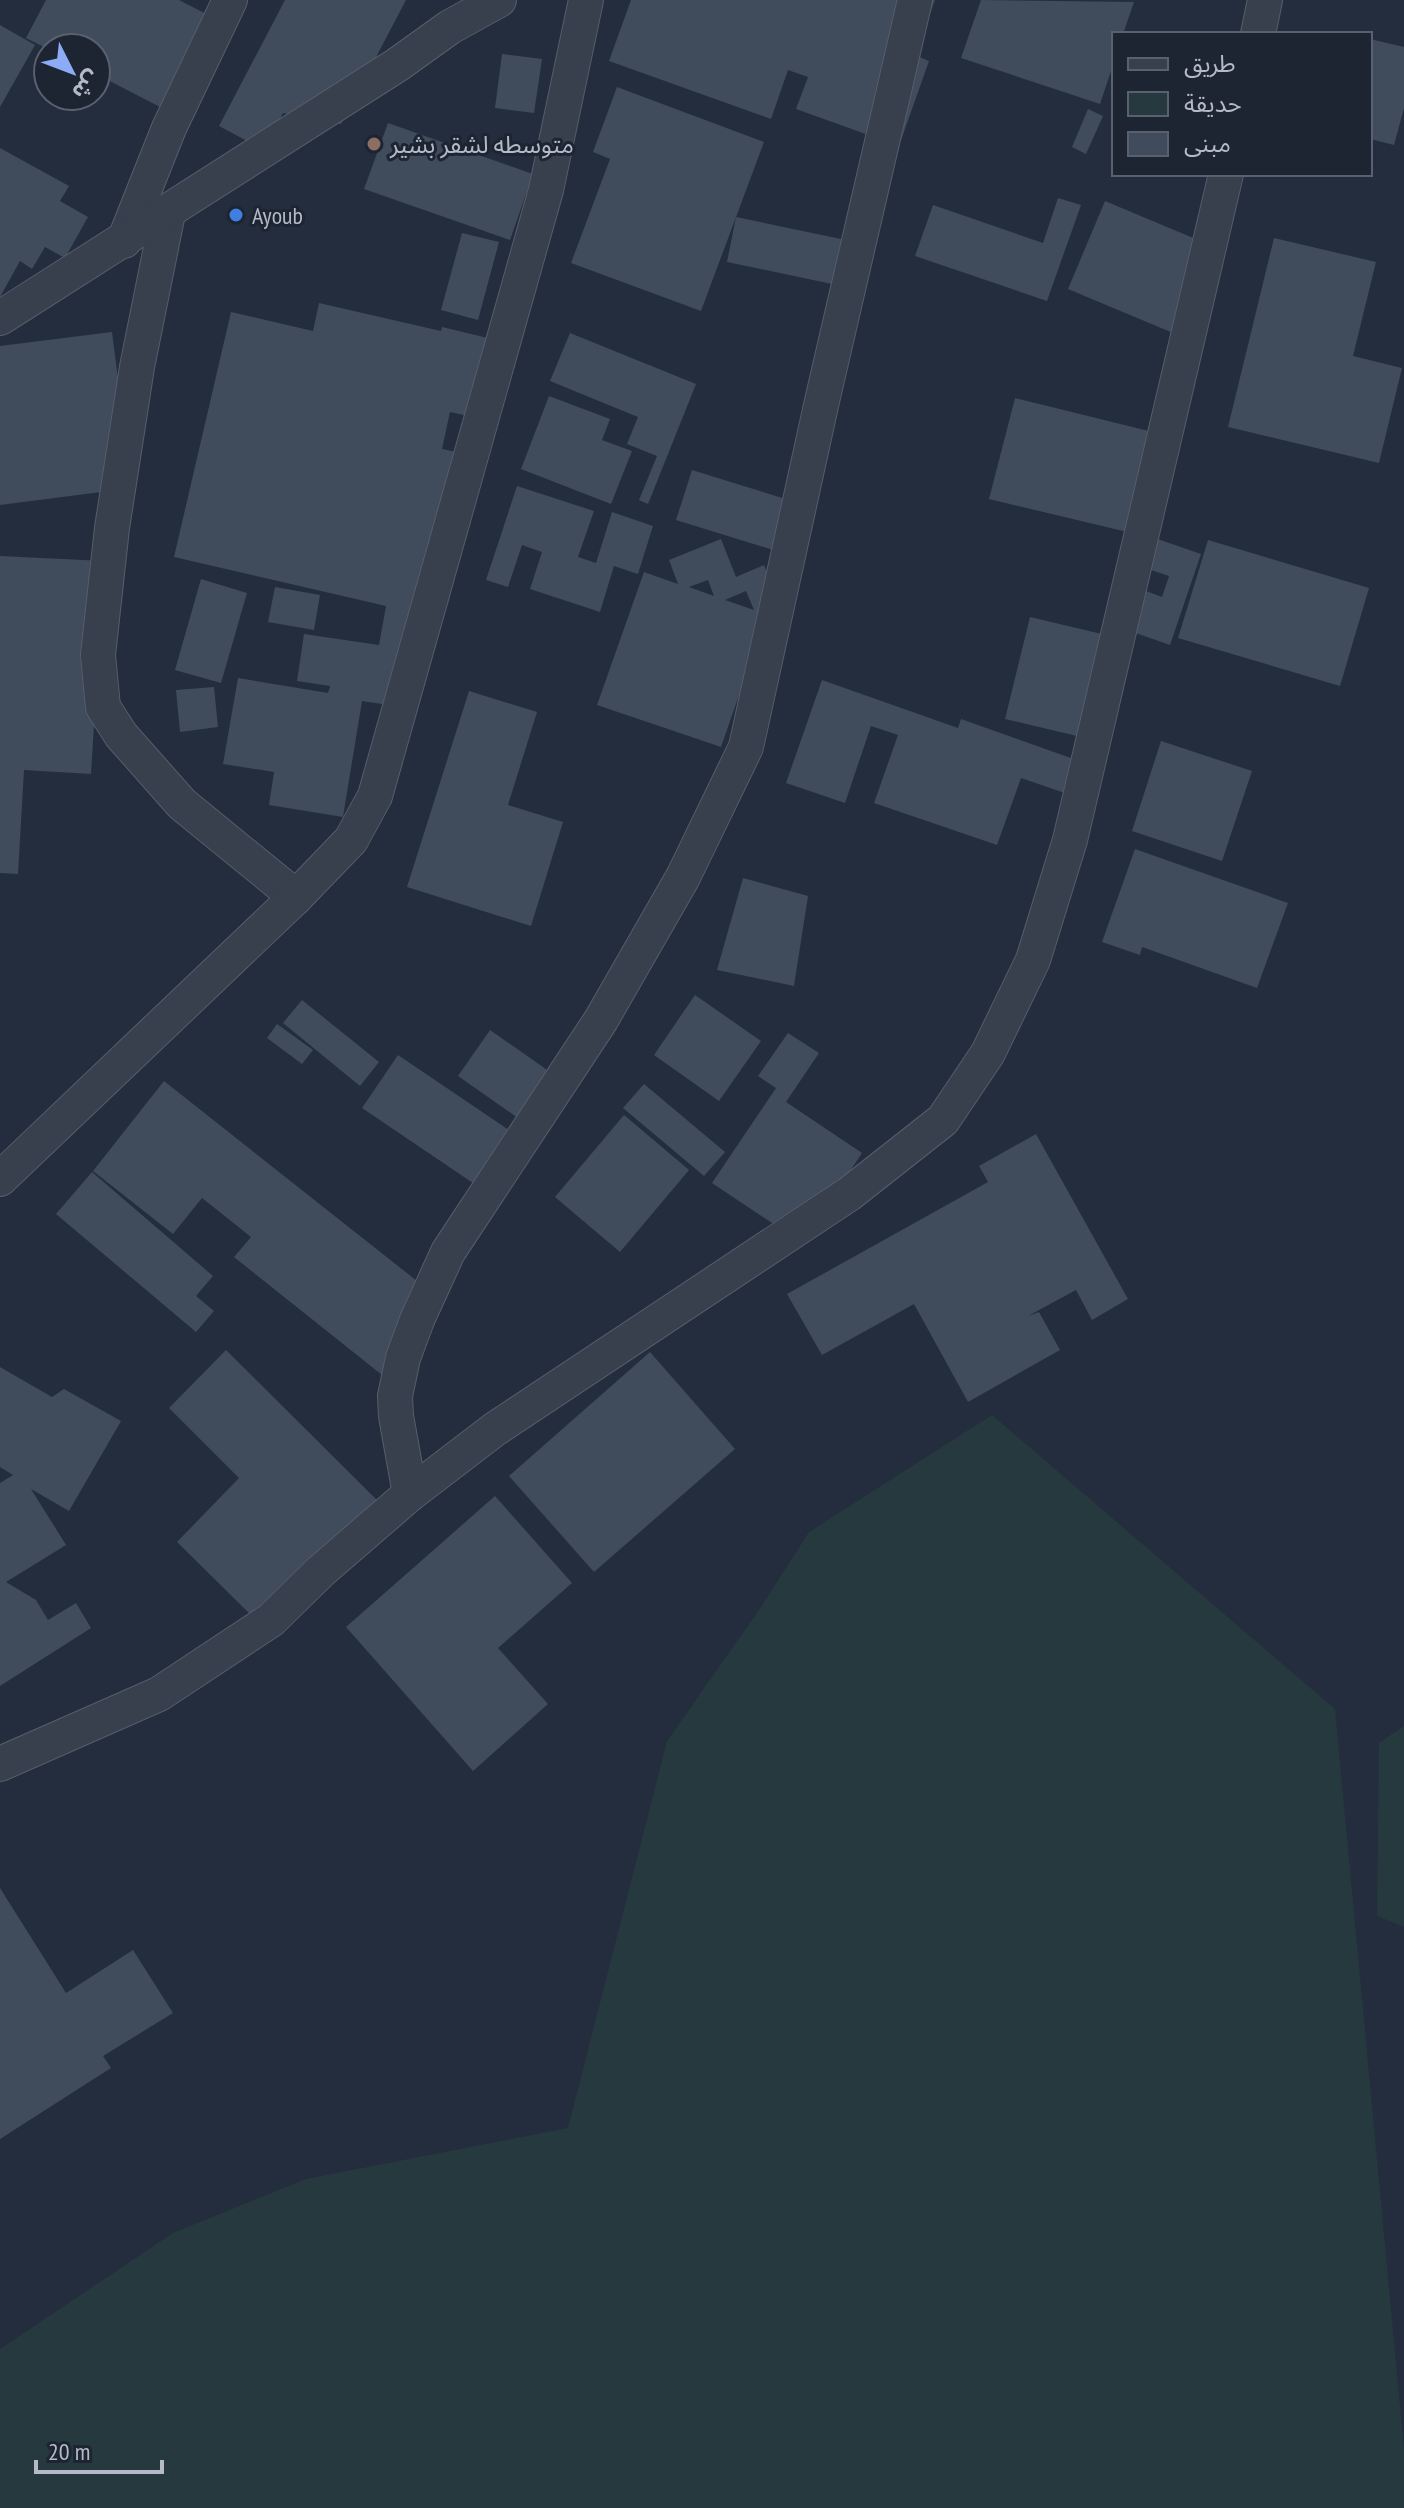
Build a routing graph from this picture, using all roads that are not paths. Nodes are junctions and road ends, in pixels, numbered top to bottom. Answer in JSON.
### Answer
{"nodes":[{"id":1,"x":230,"y":0,"type":"edge"},
{"id":2,"x":499,"y":0,"type":"edge"},
{"id":3,"x":586,"y":0,"type":"edge"},
{"id":4,"x":915,"y":0,"type":"edge"},
{"id":5,"x":1265,"y":0,"type":"edge"},
{"id":6,"x":1258,"y":32,"type":"edge"},
{"id":7,"x":1226,"y":176,"type":"edge"},
{"id":8,"x":168,"y":213,"type":"junction"},
{"id":9,"x":124,"y":241,"type":"junction"},
{"id":10,"x":0,"y":318,"type":"edge"},
{"id":11,"x":296,"y":897,"type":"junction"},
{"id":12,"x":0,"y":1179,"type":"edge"},
{"id":13,"x":410,"y":1494,"type":"junction"},
{"id":14,"x":0,"y":1764,"type":"edge"}],
"edges":[{"from":1,"to":9,"type":"street"},
{"from":2,"to":8,"type":"street"},
{"from":3,"to":11,"type":"street"},
{"from":4,"to":13,"type":"street"},
{"from":5,"to":6,"type":"street"},
{"from":7,"to":13,"type":"street"},
{"from":8,"to":9,"type":"street"},
{"from":8,"to":11,"type":"street"},
{"from":9,"to":10,"type":"street"},
{"from":11,"to":12,"type":"street"},
{"from":13,"to":14,"type":"street"}]}
